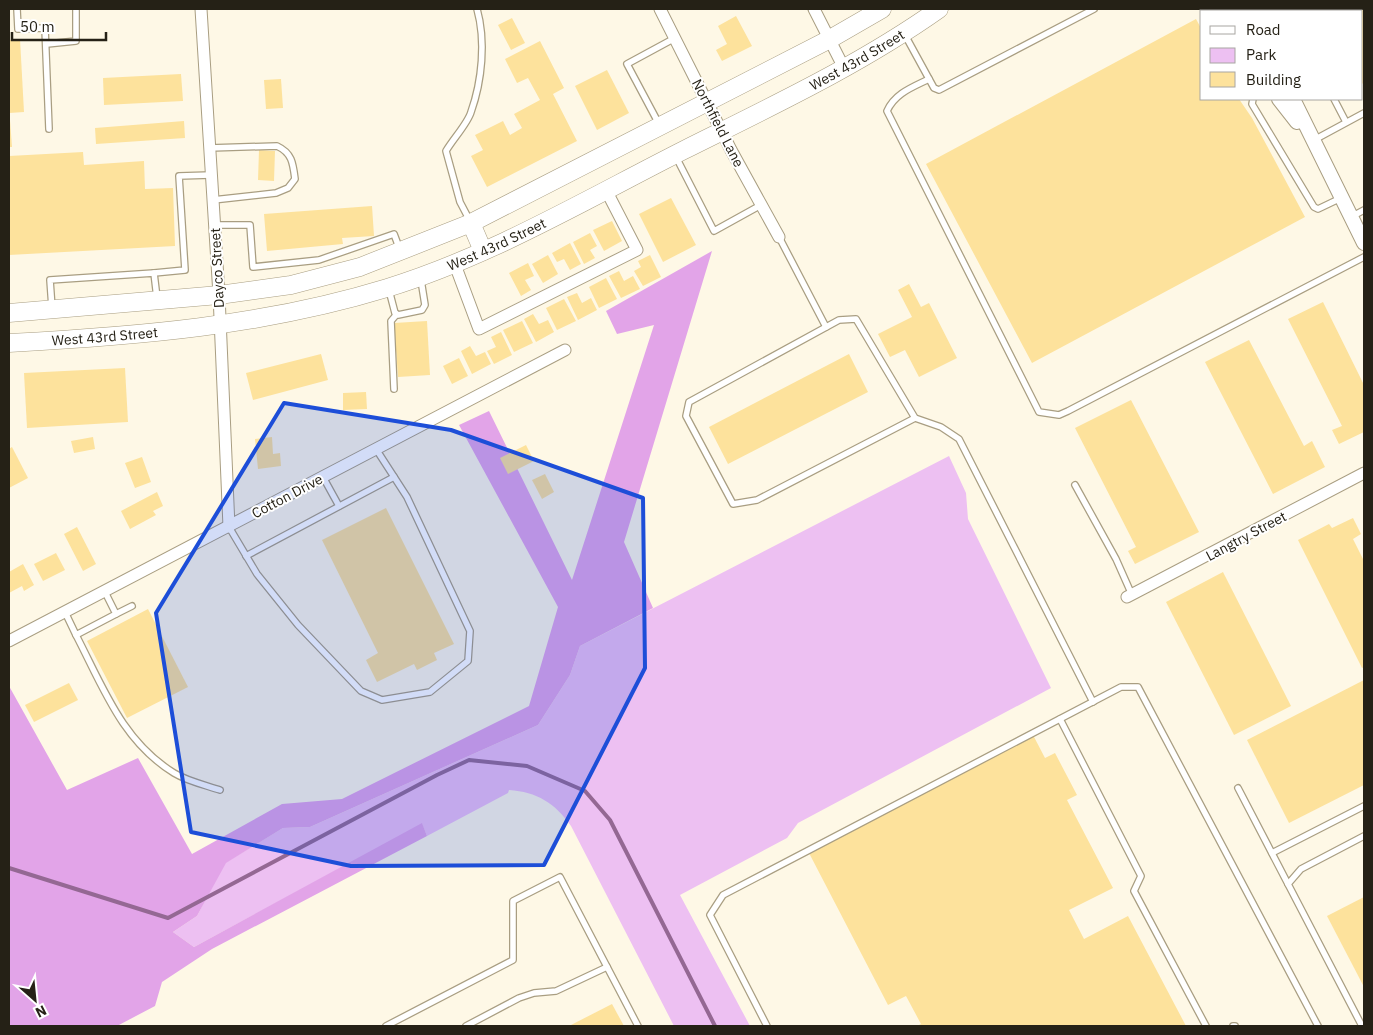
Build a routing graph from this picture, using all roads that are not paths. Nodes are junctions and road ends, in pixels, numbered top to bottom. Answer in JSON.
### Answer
{"nodes":[{"id":1,"x":17,"y":9,"type":"edge"},
{"id":2,"x":76,"y":9,"type":"edge"},
{"id":3,"x":201,"y":9,"type":"edge"},
{"id":4,"x":477,"y":9,"type":"edge"},
{"id":5,"x":660,"y":9,"type":"edge"},
{"id":6,"x":814,"y":9,"type":"edge"},
{"id":7,"x":882,"y":9,"type":"edge"},
{"id":8,"x":940,"y":9,"type":"edge"},
{"id":9,"x":1094,"y":9,"type":"edge"},
{"id":10,"x":904,"y":33,"type":"junction"},
{"id":11,"x":675,"y":38,"type":"junction"},
{"id":12,"x":830,"y":39,"type":"junction"},
{"id":13,"x":47,"y":44,"type":"junction"},
{"id":14,"x":844,"y":68,"type":"junction"},
{"id":15,"x":929,"y":79,"type":"junction"},
{"id":16,"x":1253,"y":100,"type":"edge"},
{"id":17,"x":1280,"y":100,"type":"edge"},
{"id":18,"x":1293,"y":100,"type":"edge"},
{"id":19,"x":1335,"y":100,"type":"edge"},
{"id":20,"x":708,"y":102,"type":"junction"},
{"id":21,"x":1364,"y":113,"type":"edge"},
{"id":22,"x":1346,"y":122,"type":"junction"},
{"id":23,"x":661,"y":126,"type":"junction"},
{"id":24,"x":49,"y":129,"type":"dead end"},
{"id":25,"x":722,"y":131,"type":"junction"},
{"id":26,"x":1312,"y":141,"type":"junction"},
{"id":27,"x":209,"y":148,"type":"junction"},
{"id":28,"x":675,"y":155,"type":"junction"},
{"id":29,"x":211,"y":175,"type":"junction"},
{"id":30,"x":606,"y":190,"type":"junction"},
{"id":31,"x":1341,"y":198,"type":"junction"},
{"id":32,"x":213,"y":200,"type":"junction"},
{"id":33,"x":761,"y":205,"type":"junction"},
{"id":34,"x":1364,"y":210,"type":"edge"},
{"id":35,"x":1351,"y":217,"type":"junction"},
{"id":36,"x":470,"y":222,"type":"junction"},
{"id":37,"x":214,"y":225,"type":"junction"},
{"id":38,"x":779,"y":237,"type":"joint"},
{"id":39,"x":1364,"y":243,"type":"edge"},
{"id":40,"x":400,"y":251,"type":"junction"},
{"id":41,"x":483,"y":251,"type":"junction"},
{"id":42,"x":1364,"y":257,"type":"edge"},
{"id":43,"x":454,"y":262,"type":"junction"},
{"id":44,"x":154,"y":272,"type":"junction"},
{"id":45,"x":420,"y":275,"type":"junction"},
{"id":46,"x":388,"y":288,"type":"junction"},
{"id":47,"x":219,"y":295,"type":"junction"},
{"id":48,"x":158,"y":300,"type":"junction"},
{"id":49,"x":52,"y":310,"type":"junction"},
{"id":50,"x":9,"y":313,"type":"edge"},
{"id":51,"x":397,"y":314,"type":"junction"},
{"id":52,"x":220,"y":326,"type":"junction"},
{"id":53,"x":826,"y":327,"type":"junction"},
{"id":54,"x":10,"y":338,"type":"edge"},
{"id":55,"x":565,"y":350,"type":"dead end"},
{"id":56,"x":394,"y":389,"type":"dead end"},
{"id":57,"x":915,"y":418,"type":"junction"},
{"id":58,"x":376,"y":449,"type":"junction"},
{"id":59,"x":1364,"y":473,"type":"edge"},
{"id":60,"x":323,"y":477,"type":"junction"},
{"id":61,"x":394,"y":477,"type":"junction"},
{"id":62,"x":1075,"y":485,"type":"dead end"},
{"id":63,"x":339,"y":506,"type":"junction"},
{"id":64,"x":229,"y":527,"type":"junction"},
{"id":65,"x":246,"y":556,"type":"junction"},
{"id":66,"x":105,"y":592,"type":"junction"},
{"id":67,"x":1129,"y":596,"type":"joint"},
{"id":68,"x":132,"y":606,"type":"dead end"},
{"id":69,"x":65,"y":612,"type":"junction"},
{"id":70,"x":116,"y":614,"type":"junction"},
{"id":71,"x":76,"y":635,"type":"junction"},
{"id":72,"x":9,"y":641,"type":"edge"},
{"id":73,"x":1093,"y":702,"type":"junction"},
{"id":74,"x":1060,"y":719,"type":"junction"},
{"id":75,"x":1238,"y":788,"type":"dead end"},
{"id":76,"x":220,"y":790,"type":"dead end"},
{"id":77,"x":1364,"y":806,"type":"edge"},
{"id":78,"x":1364,"y":836,"type":"edge"},
{"id":79,"x":1272,"y":853,"type":"junction"},
{"id":80,"x":1288,"y":884,"type":"junction"},
{"id":81,"x":607,"y":968,"type":"junction"},
{"id":82,"x":386,"y":1026,"type":"edge"},
{"id":83,"x":466,"y":1026,"type":"edge"},
{"id":84,"x":638,"y":1026,"type":"edge"},
{"id":85,"x":767,"y":1026,"type":"edge"},
{"id":86,"x":1206,"y":1026,"type":"edge"},
{"id":87,"x":1318,"y":1026,"type":"edge"},
{"id":88,"x":1362,"y":1026,"type":"edge"}],
"edges":[{"from":1,"to":13,"type":"lane"},
{"from":2,"to":13,"type":"lane"},
{"from":3,"to":27,"type":"street","name":"Dayco Street"},
{"from":4,"to":36,"type":"lane"},
{"from":5,"to":11,"type":"street","name":"Northfield Lane"},
{"from":6,"to":12,"type":"street"},
{"from":7,"to":12,"type":"main road","name":"West 43rd Street"},
{"from":8,"to":10,"type":"main road","name":"West 43rd Street"},
{"from":9,"to":15,"type":"lane"},
{"from":10,"to":14,"type":"main road","name":"West 43rd Street"},
{"from":10,"to":15,"type":"lane"},
{"from":11,"to":20,"type":"street","name":"Northfield Lane"},
{"from":11,"to":23,"type":"lane"},
{"from":12,"to":14,"type":"street"},
{"from":12,"to":20,"type":"main road","name":"West 43rd Street"},
{"from":13,"to":24,"type":"lane"},
{"from":14,"to":25,"type":"main road","name":"West 43rd Street"},
{"from":15,"to":42,"type":"lane"},
{"from":16,"to":31,"type":"lane"},
{"from":17,"to":26,"type":"street"},
{"from":18,"to":26,"type":"street"},
{"from":19,"to":22,"type":"lane"},
{"from":20,"to":23,"type":"main road","name":"West 43rd Street"},
{"from":20,"to":25,"type":"street","name":"Northfield Lane"},
{"from":21,"to":22,"type":"lane"},
{"from":22,"to":26,"type":"lane"},
{"from":23,"to":36,"type":"main road","name":"West 43rd Street"},
{"from":25,"to":28,"type":"main road","name":"West 43rd Street"},
{"from":25,"to":33,"type":"street","name":"Northfield Lane"},
{"from":26,"to":31,"type":"street"},
{"from":27,"to":29,"type":"street","name":"Dayco Street"},
{"from":27,"to":32,"type":"lane"},
{"from":28,"to":30,"type":"main road","name":"West 43rd Street"},
{"from":28,"to":33,"type":"lane"},
{"from":29,"to":32,"type":"street","name":"Dayco Street"},
{"from":29,"to":44,"type":"lane"},
{"from":30,"to":41,"type":"main road","name":"West 43rd Street"},
{"from":30,"to":43,"type":"street"},
{"from":31,"to":35,"type":"street"},
{"from":32,"to":37,"type":"street","name":"Dayco Street"},
{"from":33,"to":38,"type":"street","name":"Northfield Lane"},
{"from":34,"to":35,"type":"lane"},
{"from":35,"to":39,"type":"street"},
{"from":36,"to":40,"type":"main road","name":"West 43rd Street"},
{"from":36,"to":41,"type":"main road"},
{"from":37,"to":40,"type":"lane"},
{"from":37,"to":47,"type":"street","name":"Dayco Street"},
{"from":38,"to":53,"type":"lane"},
{"from":40,"to":47,"type":"main road","name":"West 43rd Street"},
{"from":41,"to":43,"type":"main road","name":"West 43rd Street"},
{"from":43,"to":45,"type":"main road","name":"West 43rd Street"},
{"from":44,"to":48,"type":"lane"},
{"from":44,"to":49,"type":"lane"},
{"from":45,"to":46,"type":"main road","name":"West 43rd Street"},
{"from":45,"to":51,"type":"lane"},
{"from":46,"to":51,"type":"lane"},
{"from":46,"to":52,"type":"main road","name":"West 43rd Street"},
{"from":47,"to":48,"type":"main road","name":"West 43rd Street"},
{"from":47,"to":52,"type":"street","name":"Dayco Street"},
{"from":48,"to":49,"type":"main road","name":"West 43rd Street"},
{"from":49,"to":50,"type":"main road","name":"West 43rd Street"},
{"from":51,"to":56,"type":"lane"},
{"from":52,"to":54,"type":"main road","name":"West 43rd Street"},
{"from":52,"to":64,"type":"street","name":"Dayco Street"},
{"from":53,"to":57,"type":"lane"},
{"from":53,"to":57,"type":"lane"},
{"from":55,"to":58,"type":"street","name":"Cotton Drive"},
{"from":57,"to":73,"type":"lane"},
{"from":58,"to":60,"type":"street","name":"Cotton Drive"},
{"from":58,"to":61,"type":"lane"},
{"from":59,"to":67,"type":"street","name":"Langtry Street"},
{"from":60,"to":63,"type":"lane"},
{"from":60,"to":64,"type":"street","name":"Cotton Drive"},
{"from":61,"to":63,"type":"lane"},
{"from":61,"to":65,"type":"lane"},
{"from":62,"to":67,"type":"lane"},
{"from":63,"to":65,"type":"lane"},
{"from":64,"to":65,"type":"lane"},
{"from":64,"to":66,"type":"street","name":"Cotton Drive"},
{"from":66,"to":69,"type":"street","name":"Cotton Drive"},
{"from":66,"to":70,"type":"lane"},
{"from":68,"to":70,"type":"lane"},
{"from":69,"to":71,"type":"lane"},
{"from":69,"to":72,"type":"street","name":"Cotton Drive"},
{"from":70,"to":71,"type":"lane"},
{"from":71,"to":76,"type":"lane"},
{"from":73,"to":74,"type":"lane"},
{"from":73,"to":87,"type":"lane"},
{"from":74,"to":85,"type":"lane"},
{"from":74,"to":86,"type":"lane"},
{"from":75,"to":79,"type":"lane"},
{"from":77,"to":79,"type":"lane"},
{"from":78,"to":80,"type":"lane"},
{"from":79,"to":80,"type":"lane"},
{"from":80,"to":88,"type":"lane"},
{"from":81,"to":82,"type":"lane"},
{"from":81,"to":83,"type":"lane"},
{"from":81,"to":84,"type":"lane"}]}
